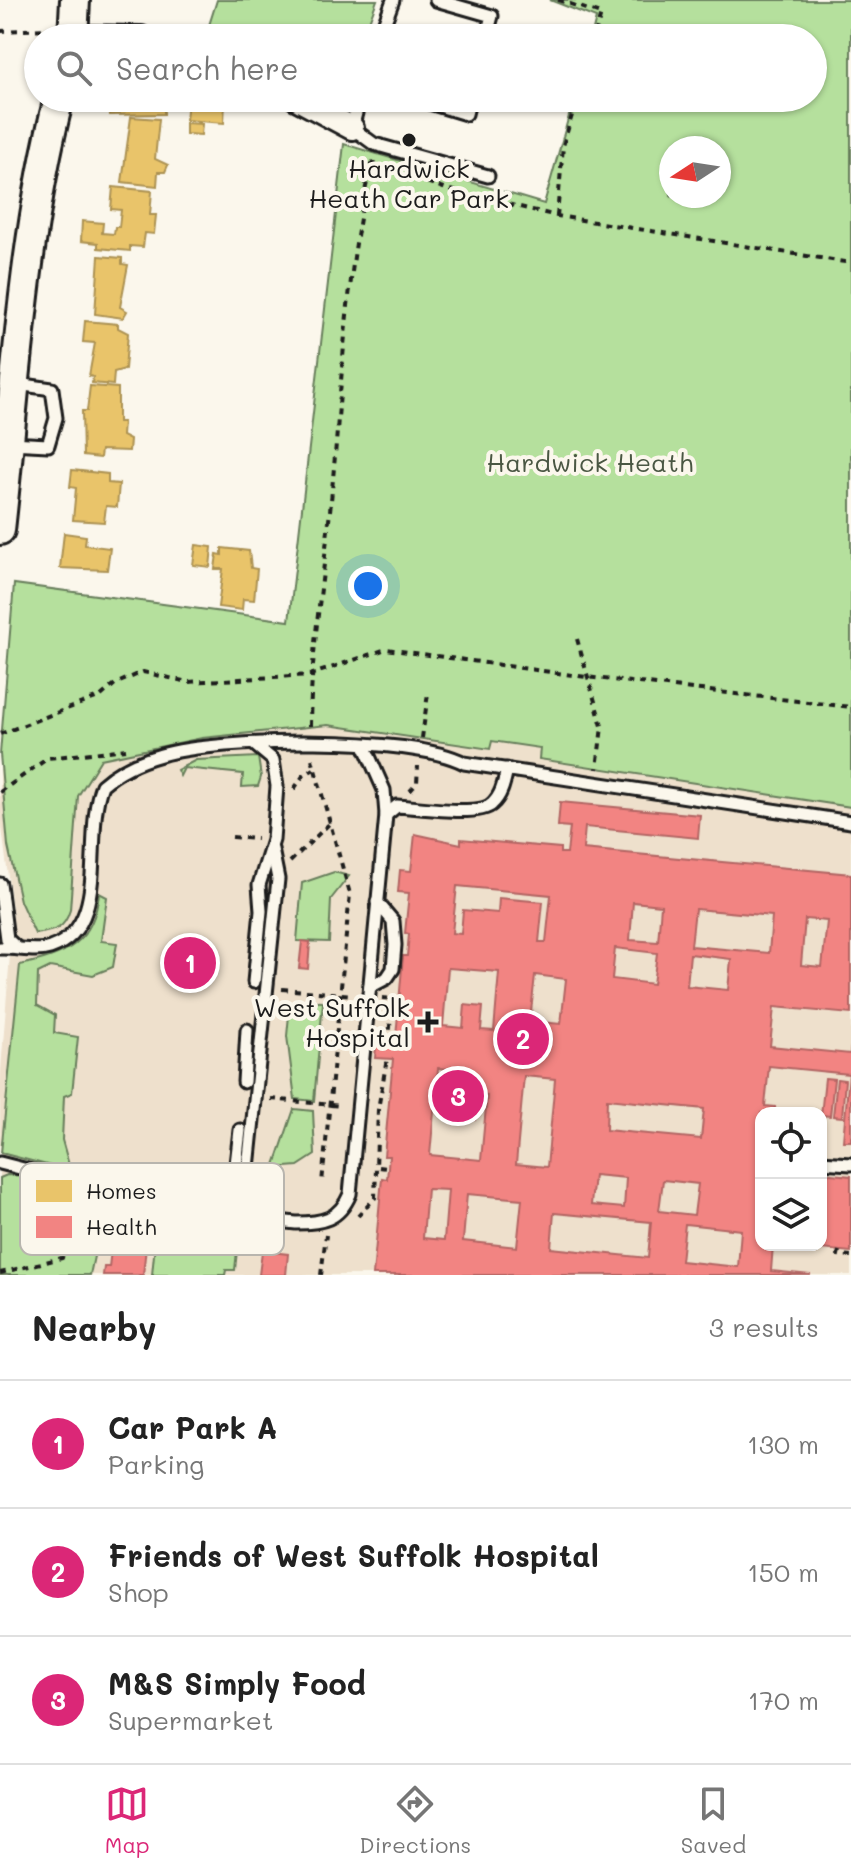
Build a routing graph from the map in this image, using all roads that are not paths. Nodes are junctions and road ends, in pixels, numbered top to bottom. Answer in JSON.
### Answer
{"nodes":[{"id":1,"x":75,"y":0,"type":"edge"},
{"id":2,"x":393,"y":0,"type":"edge"},
{"id":3,"x":436,"y":0,"type":"edge"},
{"id":4,"x":70,"y":24,"type":"edge"},
{"id":5,"x":384,"y":24,"type":"edge"},
{"id":6,"x":490,"y":24,"type":"edge"},
{"id":7,"x":55,"y":112,"type":"edge"},
{"id":8,"x":322,"y":112,"type":"edge"},
{"id":9,"x":356,"y":112,"type":"edge"},
{"id":10,"x":352,"y":128,"type":"junction"},
{"id":11,"x":488,"y":176,"type":"dead end"},
{"id":12,"x":16,"y":384,"type":"junction"},
{"id":13,"x":10,"y":443,"type":"junction"},
{"id":14,"x":0,"y":530,"type":"edge"},
{"id":15,"x":254,"y":745,"type":"junction"},
{"id":16,"x":364,"y":745,"type":"junction"},
{"id":17,"x":507,"y":769,"type":"junction"},
{"id":18,"x":386,"y":815,"type":"junction"},
{"id":19,"x":851,"y":822,"type":"edge"},
{"id":20,"x":272,"y":849,"type":"junction"},
{"id":21,"x":0,"y":884,"type":"edge"},
{"id":22,"x":377,"y":902,"type":"junction"},
{"id":23,"x":16,"y":947,"type":"junction"},
{"id":24,"x":0,"y":948,"type":"edge"},
{"id":25,"x":254,"y":982,"type":"dead end"},
{"id":26,"x":370,"y":987,"type":"junction"},
{"id":27,"x":247,"y":1030,"type":"dead end"},
{"id":28,"x":244,"y":1082,"type":"dead end"},
{"id":29,"x":240,"y":1130,"type":"dead end"},
{"id":30,"x":827,"y":1162,"type":"edge"},
{"id":31,"x":0,"y":1163,"type":"edge"},
{"id":32,"x":236,"y":1163,"type":"edge"},
{"id":33,"x":249,"y":1163,"type":"edge"},
{"id":34,"x":851,"y":1164,"type":"edge"},
{"id":35,"x":20,"y":1168,"type":"edge"},
{"id":36,"x":284,"y":1220,"type":"edge"}],
"edges":[{"from":1,"to":4,"type":"street"},
{"from":2,"to":5,"type":"lane"},
{"from":3,"to":6,"type":"lane"},
{"from":7,"to":12,"type":"street"},
{"from":8,"to":10,"type":"street"},
{"from":9,"to":10,"type":"lane"},
{"from":10,"to":11,"type":"lane"},
{"from":12,"to":13,"type":"street"},
{"from":12,"to":13,"type":"lane"},
{"from":13,"to":14,"type":"street"},
{"from":15,"to":16,"type":"lane"},
{"from":15,"to":20,"type":"lane"},
{"from":15,"to":23,"type":"lane"},
{"from":16,"to":17,"type":"lane"},
{"from":16,"to":18,"type":"lane"},
{"from":17,"to":18,"type":"lane"},
{"from":17,"to":19,"type":"lane"},
{"from":18,"to":22,"type":"lane"},
{"from":20,"to":25,"type":"lane"},
{"from":20,"to":33,"type":"lane"},
{"from":21,"to":23,"type":"lane"},
{"from":22,"to":26,"type":"lane"},
{"from":22,"to":26,"type":"lane"},
{"from":23,"to":24,"type":"lane"},
{"from":26,"to":36,"type":"lane"},
{"from":27,"to":28,"type":"lane"},
{"from":29,"to":32,"type":"lane"},
{"from":30,"to":34,"type":"lane"},
{"from":31,"to":35,"type":"lane"}]}
